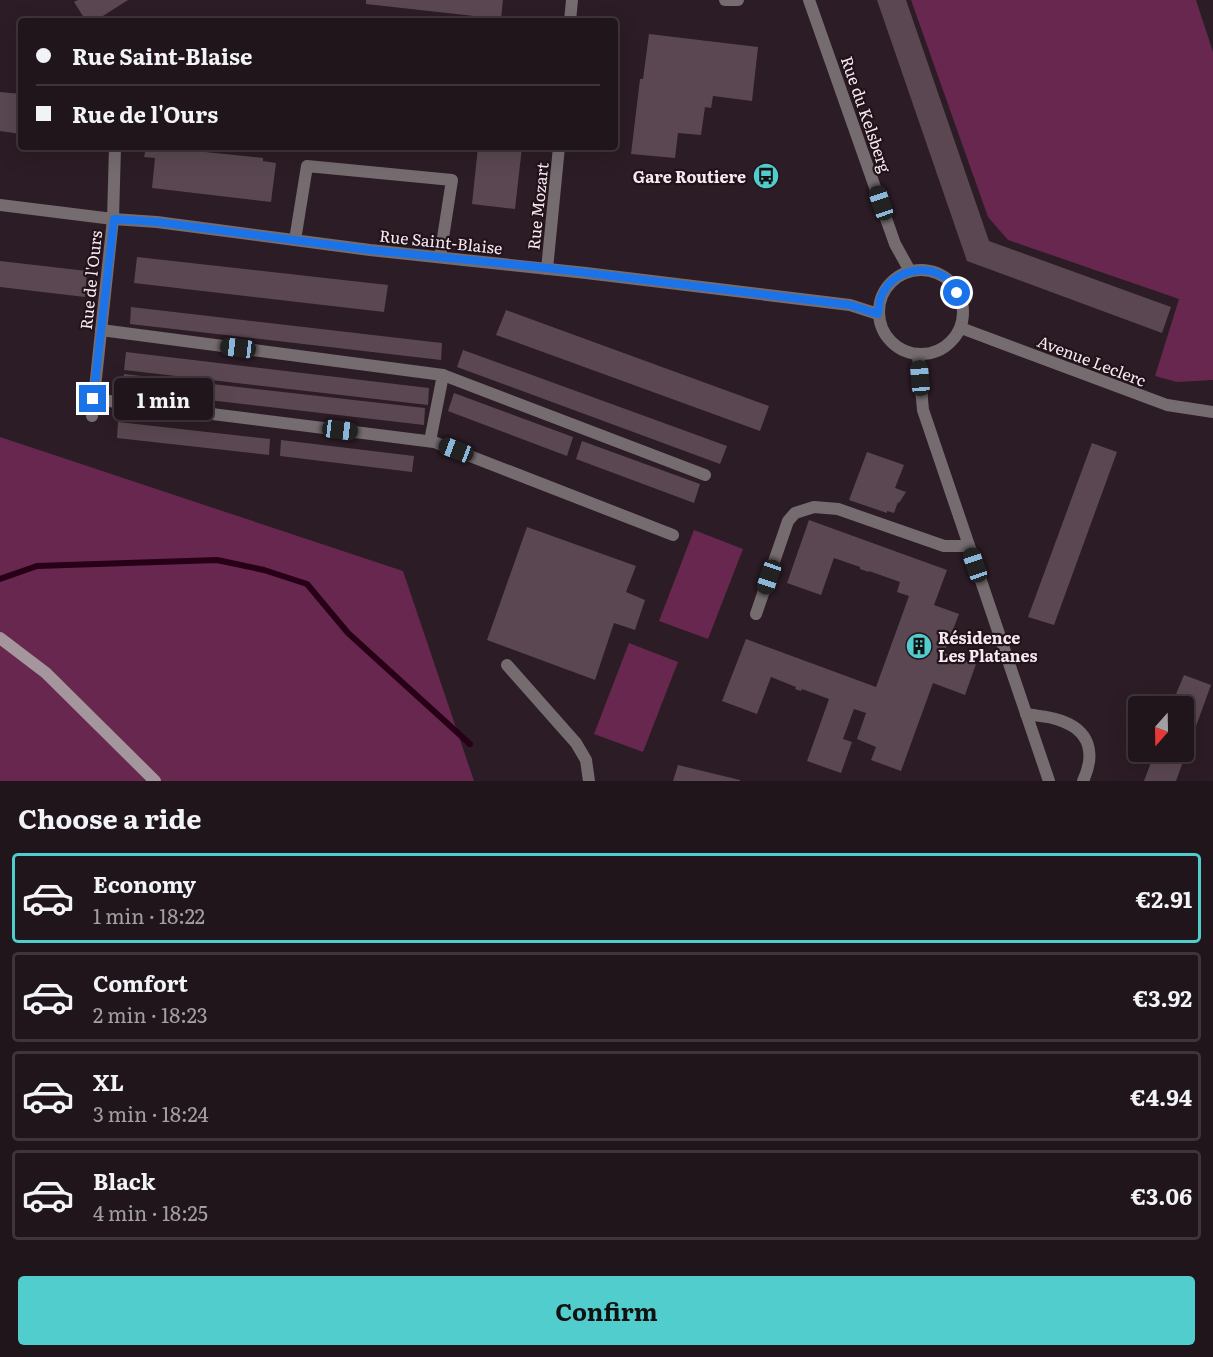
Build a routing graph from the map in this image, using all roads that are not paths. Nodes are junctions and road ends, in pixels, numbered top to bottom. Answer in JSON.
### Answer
{"nodes":[{"id":1,"x":572,"y":0,"type":"edge"},
{"id":2,"x":725,"y":0,"type":"edge"},
{"id":3,"x":738,"y":0,"type":"edge"},
{"id":4,"x":809,"y":0,"type":"edge"},
{"id":5,"x":570,"y":18,"type":"edge"},
{"id":6,"x":116,"y":150,"type":"edge"},
{"id":7,"x":559,"y":150,"type":"edge"},
{"id":8,"x":0,"y":205,"type":"edge"},
{"id":9,"x":114,"y":219,"type":"junction"},
{"id":10,"x":295,"y":240,"type":"junction"},
{"id":11,"x":440,"y":257,"type":"junction"},
{"id":12,"x":547,"y":268,"type":"junction"},
{"id":13,"x":910,"y":271,"type":"junction"},
{"id":14,"x":878,"y":314,"type":"junction"},
{"id":15,"x":961,"y":328,"type":"junction"},
{"id":16,"x":101,"y":330,"type":"junction"},
{"id":17,"x":918,"y":355,"type":"junction"},
{"id":18,"x":443,"y":375,"type":"junction"},
{"id":19,"x":93,"y":399,"type":"junction"},
{"id":20,"x":1213,"y":412,"type":"edge"},
{"id":21,"x":92,"y":416,"type":"dead end"},
{"id":22,"x":430,"y":441,"type":"junction"},
{"id":23,"x":705,"y":475,"type":"dead end"},
{"id":24,"x":673,"y":535,"type":"dead end"},
{"id":25,"x":969,"y":546,"type":"junction"},
{"id":26,"x":756,"y":614,"type":"dead end"},
{"id":27,"x":0,"y":638,"type":"edge"},
{"id":28,"x":507,"y":665,"type":"dead end"},
{"id":29,"x":1026,"y":714,"type":"junction"},
{"id":30,"x":155,"y":781,"type":"edge"},
{"id":31,"x":589,"y":781,"type":"edge"},
{"id":32,"x":1049,"y":781,"type":"edge"},
{"id":33,"x":1083,"y":781,"type":"edge"}],
"edges":[{"from":1,"to":5,"type":"street"},
{"from":2,"to":3,"type":"street"},
{"from":4,"to":13,"type":"street","name":"Rue du Kelsberg"},
{"from":6,"to":9,"type":"street","name":"Rue de l'Ours"},
{"from":7,"to":12,"type":"street","name":"Rue Mozart"},
{"from":8,"to":9,"type":"street","name":"Rue Saint-Blaise"},
{"from":9,"to":10,"type":"street","name":"Rue Saint-Blaise"},
{"from":9,"to":16,"type":"street","name":"Rue de l'Ours"},
{"from":10,"to":11,"type":"street","name":"Rue Saint-Blaise"},
{"from":10,"to":11,"type":"street"},
{"from":11,"to":12,"type":"street","name":"Rue Saint-Blaise"},
{"from":12,"to":14,"type":"street","name":"Rue Saint-Blaise"},
{"from":13,"to":14,"type":"street"},
{"from":13,"to":15,"type":"street"},
{"from":14,"to":17,"type":"street"},
{"from":15,"to":17,"type":"street"},
{"from":15,"to":20,"type":"street","name":"Avenue Leclerc"},
{"from":16,"to":18,"type":"street"},
{"from":16,"to":19,"type":"street","name":"Rue de l'Ours"},
{"from":17,"to":25,"type":"street"},
{"from":18,"to":22,"type":"street"},
{"from":18,"to":23,"type":"street"},
{"from":19,"to":21,"type":"street","name":"Rue de l'Ours"},
{"from":19,"to":22,"type":"street"},
{"from":22,"to":24,"type":"street"},
{"from":25,"to":26,"type":"street"},
{"from":25,"to":29,"type":"street"},
{"from":27,"to":30,"type":"main road"},
{"from":28,"to":31,"type":"street"},
{"from":29,"to":32,"type":"street"},
{"from":29,"to":33,"type":"street"}]}
